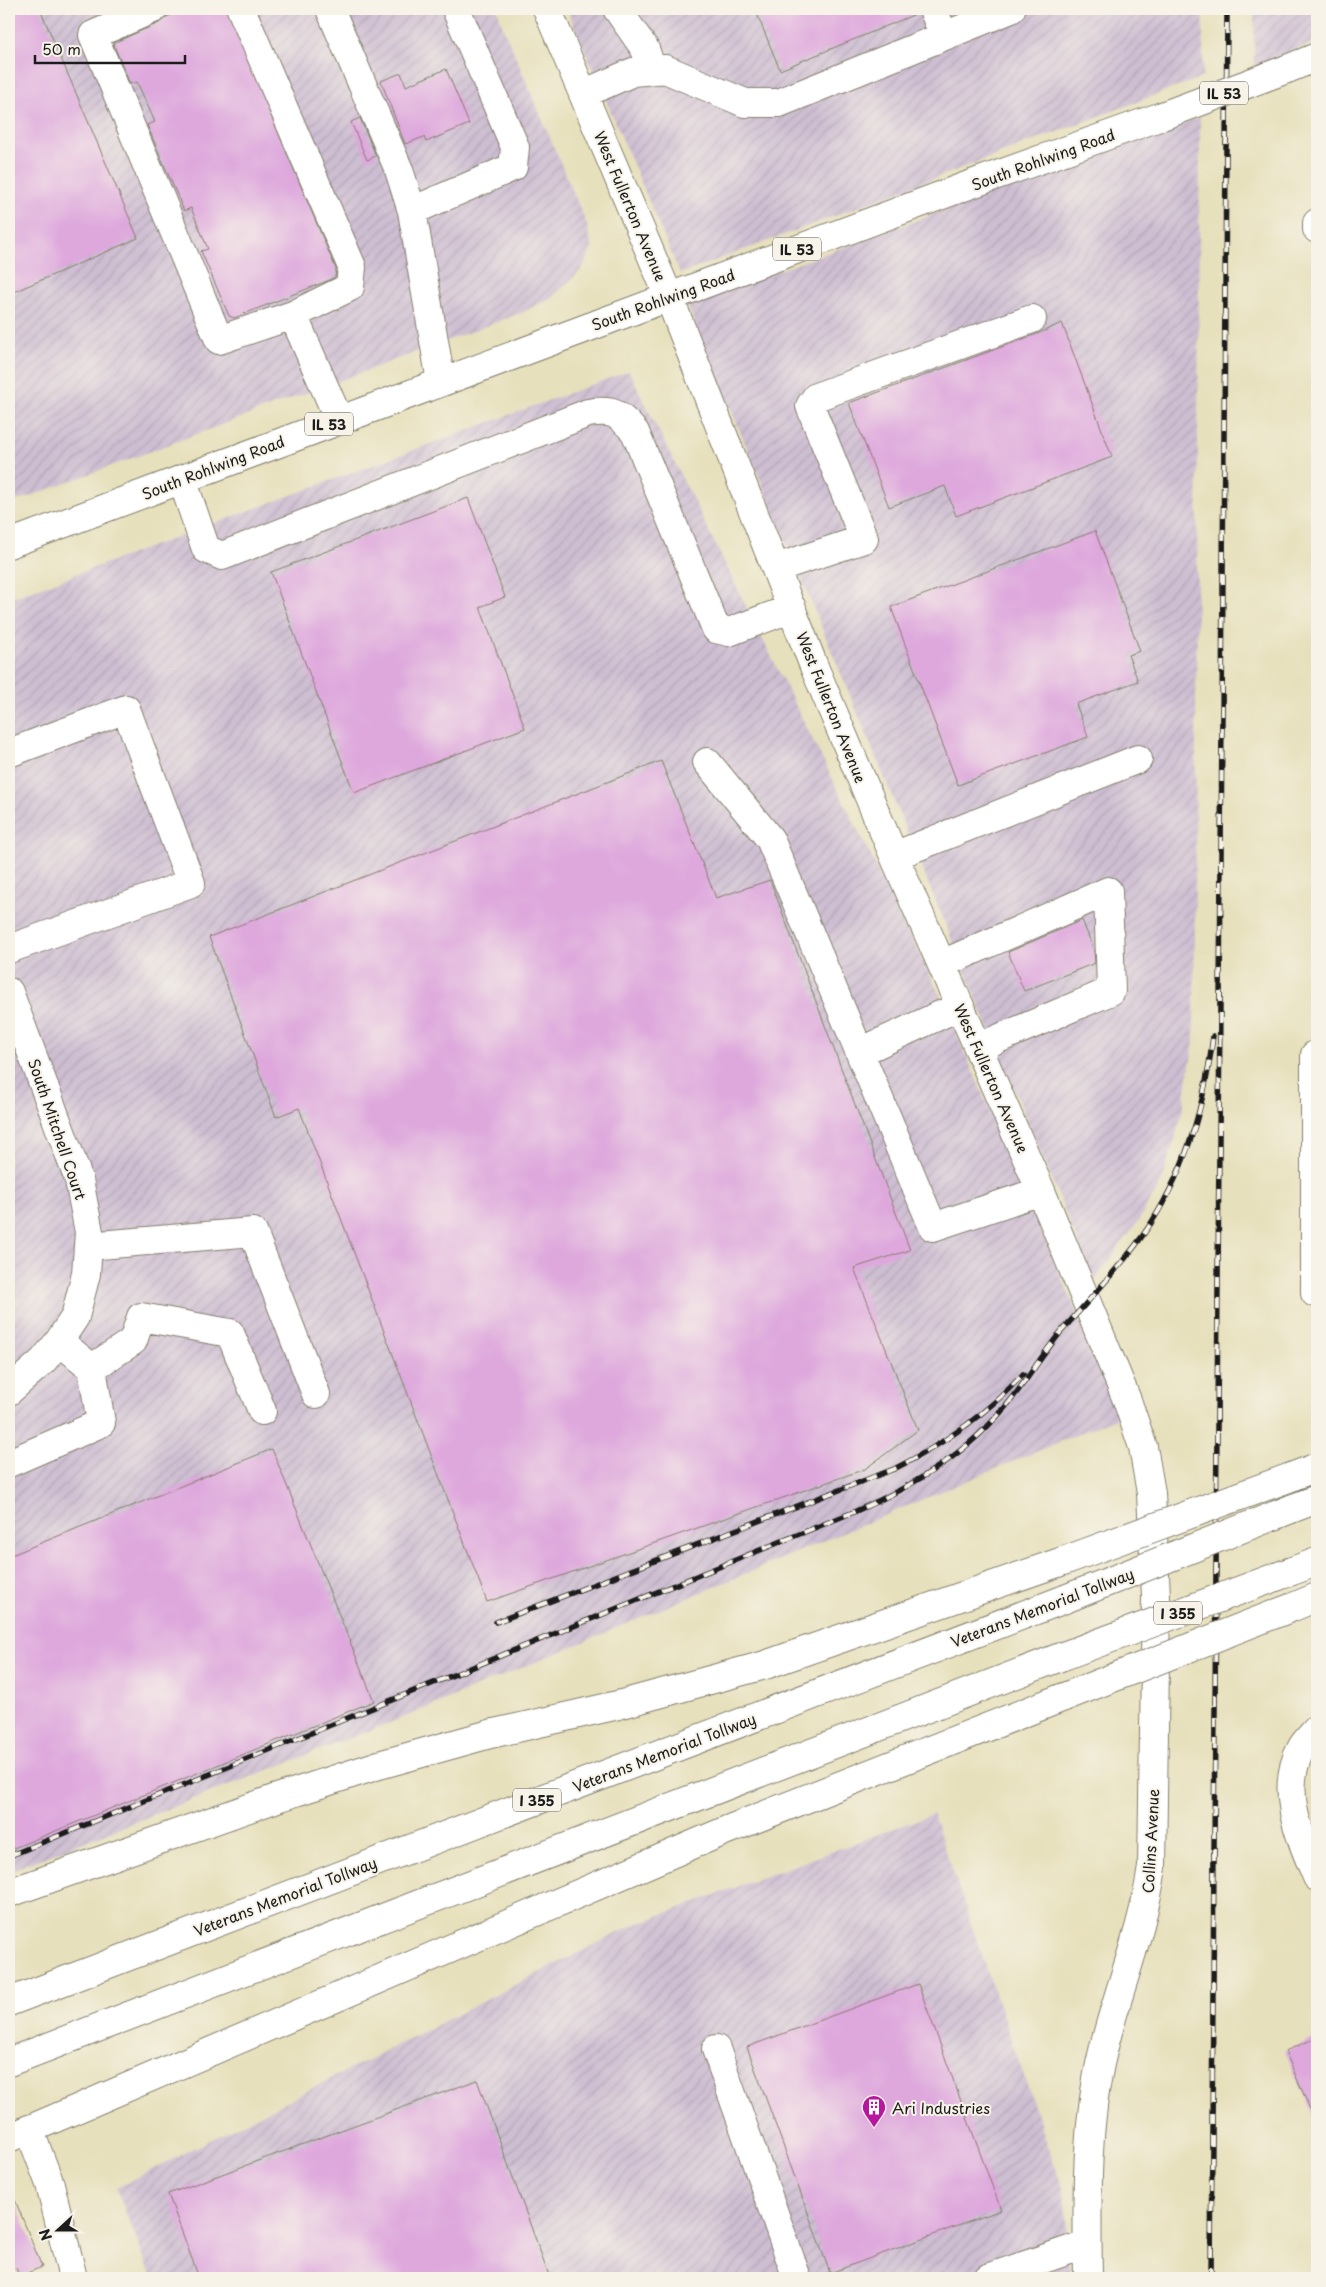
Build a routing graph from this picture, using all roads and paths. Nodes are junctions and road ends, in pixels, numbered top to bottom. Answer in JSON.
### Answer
{"nodes":[{"id":1,"x":154,"y":9,"type":"edge"},
{"id":2,"x":241,"y":9,"type":"edge"},
{"id":3,"x":330,"y":9,"type":"edge"},
{"id":4,"x":456,"y":9,"type":"edge"},
{"id":5,"x":547,"y":9,"type":"edge"},
{"id":6,"x":617,"y":9,"type":"edge"},
{"id":7,"x":933,"y":9,"type":"edge"},
{"id":8,"x":1003,"y":10,"type":"edge"},
{"id":9,"x":944,"y":36,"type":"junction"},
{"id":10,"x":1317,"y":57,"type":"edge"},
{"id":11,"x":652,"y":70,"type":"junction"},
{"id":12,"x":583,"y":94,"type":"junction"},
{"id":13,"x":412,"y":211,"type":"junction"},
{"id":14,"x":1317,"y":223,"type":"edge"},
{"id":15,"x":1317,"y":229,"type":"edge"},
{"id":16,"x":669,"y":297,"type":"junction"},
{"id":17,"x":293,"y":315,"type":"junction"},
{"id":18,"x":1032,"y":318,"type":"dead end"},
{"id":19,"x":441,"y":382,"type":"junction"},
{"id":20,"x":339,"y":420,"type":"junction"},
{"id":21,"x":182,"y":478,"type":"junction"},
{"id":22,"x":9,"y":544,"type":"edge"},
{"id":23,"x":776,"y":568,"type":"junction"},
{"id":24,"x":792,"y":608,"type":"junction"},
{"id":25,"x":9,"y":753,"type":"edge"},
{"id":26,"x":1138,"y":759,"type":"dead end"},
{"id":27,"x":707,"y":762,"type":"dead end"},
{"id":28,"x":894,"y":856,"type":"junction"},
{"id":29,"x":9,"y":949,"type":"edge"},
{"id":30,"x":942,"y":964,"type":"junction"},
{"id":31,"x":960,"y":1006,"type":"junction"},
{"id":32,"x":12,"y":1009,"type":"edge"},
{"id":33,"x":979,"y":1047,"type":"junction"},
{"id":34,"x":860,"y":1052,"type":"junction"},
{"id":35,"x":1316,"y":1054,"type":"edge"},
{"id":36,"x":1042,"y":1191,"type":"junction"},
{"id":37,"x":88,"y":1246,"type":"junction"},
{"id":38,"x":1315,"y":1292,"type":"dead end"},
{"id":39,"x":59,"y":1341,"type":"junction"},
{"id":40,"x":92,"y":1368,"type":"junction"},
{"id":41,"x":9,"y":1391,"type":"edge"},
{"id":42,"x":316,"y":1394,"type":"dead end"},
{"id":43,"x":1127,"y":1400,"type":"joint"},
{"id":44,"x":262,"y":1412,"type":"dead end"},
{"id":45,"x":9,"y":1463,"type":"edge"},
{"id":46,"x":1317,"y":1467,"type":"edge"},
{"id":47,"x":1317,"y":1499,"type":"edge"},
{"id":48,"x":1305,"y":1566,"type":"edge"},
{"id":49,"x":1305,"y":1602,"type":"edge"},
{"id":50,"x":1310,"y":1738,"type":"edge"},
{"id":51,"x":1317,"y":1877,"type":"edge"},
{"id":52,"x":9,"y":1893,"type":"edge"},
{"id":53,"x":9,"y":2002,"type":"edge"},
{"id":54,"x":716,"y":2049,"type":"dead end"},
{"id":55,"x":9,"y":2062,"type":"edge"},
{"id":56,"x":19,"y":2134,"type":"edge"},
{"id":57,"x":1087,"y":2244,"type":"junction"},
{"id":58,"x":73,"y":2278,"type":"edge"},
{"id":59,"x":797,"y":2278,"type":"edge"},
{"id":60,"x":988,"y":2278,"type":"edge"},
{"id":61,"x":1088,"y":2278,"type":"edge"}],
"edges":[{"from":1,"to":17,"type":"main road"},
{"from":2,"to":17,"type":"main road"},
{"from":3,"to":13,"type":"main road"},
{"from":4,"to":13,"type":"main road"},
{"from":5,"to":12,"type":"main road","name":"West Fullerton Avenue"},
{"from":6,"to":11,"type":"main road"},
{"from":7,"to":9,"type":"main road"},
{"from":8,"to":9,"type":"main road"},
{"from":9,"to":11,"type":"main road"},
{"from":10,"to":16,"type":"main road","name":"South Rohlwing Road","number":"IL 53","bridge":true},
{"from":11,"to":12,"type":"main road"},
{"from":12,"to":16,"type":"main road","name":"West Fullerton Avenue"},
{"from":13,"to":19,"type":"main road"},
{"from":14,"to":15,"type":"main road"},
{"from":16,"to":19,"type":"main road","name":"South Rohlwing Road","number":"IL 53"},
{"from":16,"to":23,"type":"main road","name":"West Fullerton Avenue"},
{"from":17,"to":20,"type":"main road"},
{"from":18,"to":23,"type":"main road"},
{"from":19,"to":20,"type":"main road","name":"South Rohlwing Road","number":"IL 53"},
{"from":20,"to":21,"type":"main road","name":"South Rohlwing Road","number":"IL 53"},
{"from":21,"to":22,"type":"main road","name":"South Rohlwing Road","number":"IL 53"},
{"from":21,"to":24,"type":"main road"},
{"from":23,"to":24,"type":"main road","name":"West Fullerton Avenue"},
{"from":24,"to":28,"type":"main road","name":"West Fullerton Avenue"},
{"from":25,"to":29,"type":"main road"},
{"from":26,"to":28,"type":"main road"},
{"from":27,"to":34,"type":"main road"},
{"from":28,"to":30,"type":"main road","name":"West Fullerton Avenue"},
{"from":30,"to":31,"type":"main road","name":"West Fullerton Avenue"},
{"from":30,"to":33,"type":"main road"},
{"from":31,"to":33,"type":"main road","name":"West Fullerton Avenue"},
{"from":31,"to":34,"type":"main road"},
{"from":32,"to":37,"type":"main road","name":"South Mitchell Court"},
{"from":33,"to":36,"type":"main road","name":"West Fullerton Avenue"},
{"from":34,"to":36,"type":"main road"},
{"from":35,"to":38,"type":"main road"},
{"from":36,"to":43,"type":"main road","name":"West Fullerton Avenue"},
{"from":37,"to":39,"type":"main road","name":"South Mitchell Court"},
{"from":37,"to":42,"type":"main road"},
{"from":39,"to":40,"type":"main road"},
{"from":39,"to":41,"type":"main road","name":"South Mitchell Court"},
{"from":40,"to":44,"type":"main road"},
{"from":40,"to":45,"type":"main road"},
{"from":43,"to":57,"type":"main road","name":"Collins Avenue"},
{"from":46,"to":52,"type":"main road","bridge":true},
{"from":47,"to":53,"type":"main road","name":"Veterans Memorial Tollway","number":"I 355","bridge":true},
{"from":48,"to":55,"type":"main road","number":"I 355","bridge":true},
{"from":49,"to":56,"type":"main road","bridge":true},
{"from":50,"to":51,"type":"main road"},
{"from":54,"to":59,"type":"main road"},
{"from":56,"to":58,"type":"main road"},
{"from":57,"to":60,"type":"main road"},
{"from":57,"to":61,"type":"main road","name":"Collins Avenue"}]}
